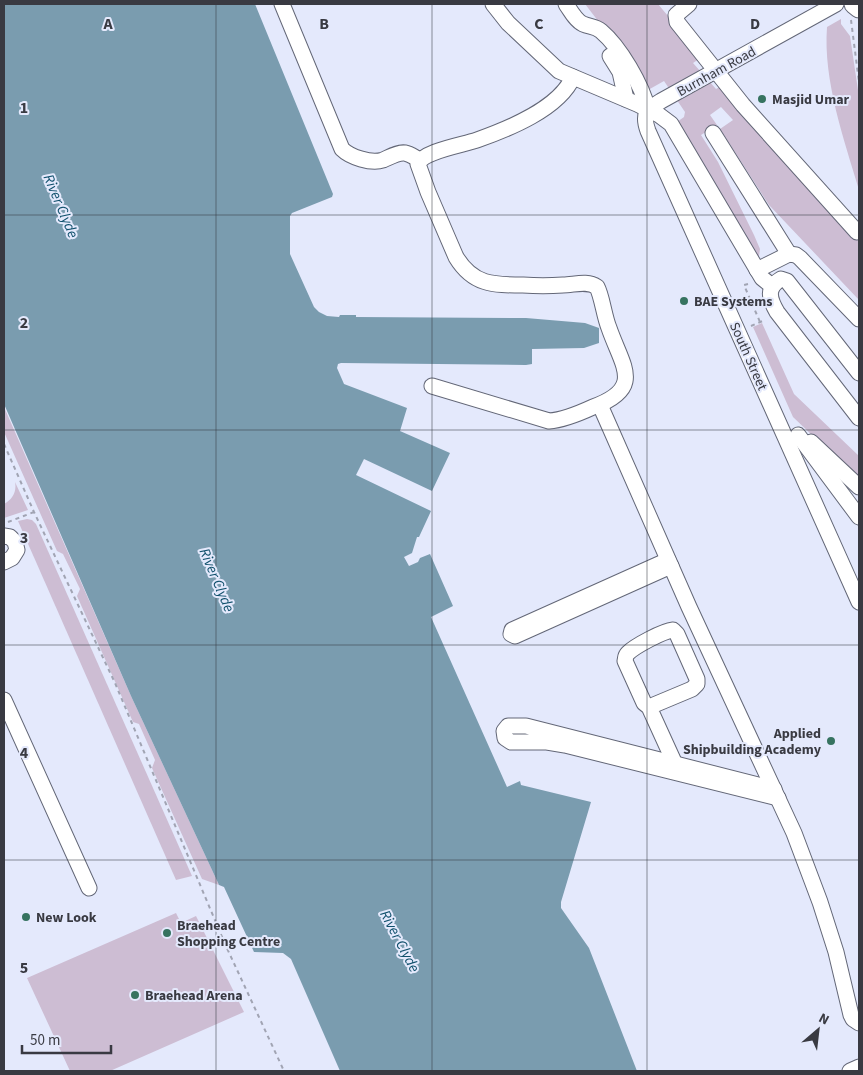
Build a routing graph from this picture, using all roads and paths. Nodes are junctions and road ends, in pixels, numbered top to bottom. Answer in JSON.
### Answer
{"nodes":[{"id":1,"x":282,"y":4,"type":"edge"},
{"id":2,"x":493,"y":4,"type":"edge"},
{"id":3,"x":566,"y":4,"type":"edge"},
{"id":4,"x":689,"y":4,"type":"edge"},
{"id":5,"x":836,"y":4,"type":"edge"},
{"id":6,"x":854,"y":4,"type":"edge"},
{"id":7,"x":859,"y":8,"type":"edge"},
{"id":8,"x":587,"y":25,"type":"junction"},
{"id":9,"x":852,"y":34,"type":"dead end"},
{"id":10,"x":716,"y":70,"type":"junction"},
{"id":11,"x":574,"y":77,"type":"junction"},
{"id":12,"x":859,"y":82,"type":"edge"},
{"id":13,"x":626,"y":99,"type":"junction"},
{"id":14,"x":648,"y":110,"type":"junction"},
{"id":15,"x":713,"y":133,"type":"dead end"},
{"id":16,"x":420,"y":160,"type":"junction"},
{"id":17,"x":857,"y":232,"type":"dead end"},
{"id":18,"x":789,"y":254,"type":"junction"},
{"id":19,"x":757,"y":270,"type":"junction"},
{"id":20,"x":748,"y":284,"type":"dead end"},
{"id":21,"x":772,"y":286,"type":"junction"},
{"id":22,"x":765,"y":320,"type":"dead end"},
{"id":23,"x":859,"y":320,"type":"edge"},
{"id":24,"x":760,"y":322,"type":"junction"},
{"id":25,"x":752,"y":326,"type":"dead end"},
{"id":26,"x":859,"y":372,"type":"edge"},
{"id":27,"x":432,"y":386,"type":"dead end"},
{"id":28,"x":600,"y":405,"type":"junction"},
{"id":29,"x":859,"y":418,"type":"edge"},
{"id":30,"x":792,"y":438,"type":"junction"},
{"id":31,"x":4,"y":444,"type":"edge"},
{"id":32,"x":859,"y":487,"type":"edge"},
{"id":33,"x":34,"y":512,"type":"junction"},
{"id":34,"x":859,"y":517,"type":"edge"},
{"id":35,"x":4,"y":524,"type":"edge"},
{"id":36,"x":4,"y":536,"type":"edge"},
{"id":37,"x":4,"y":561,"type":"edge"},
{"id":38,"x":670,"y":563,"type":"junction"},
{"id":39,"x":854,"y":575,"type":"edge"},
{"id":40,"x":859,"y":602,"type":"edge"},
{"id":41,"x":4,"y":700,"type":"edge"},
{"id":42,"x":649,"y":707,"type":"junction"},
{"id":43,"x":675,"y":764,"type":"junction"},
{"id":44,"x":776,"y":793,"type":"junction"},
{"id":45,"x":89,"y":888,"type":"dead end"},
{"id":46,"x":859,"y":1023,"type":"edge"},
{"id":47,"x":859,"y":1067,"type":"edge"},
{"id":48,"x":284,"y":1071,"type":"edge"},
{"id":49,"x":850,"y":1071,"type":"edge"}],
"edges":[{"from":1,"to":16,"type":"street"},
{"from":2,"to":11,"type":"street"},
{"from":3,"to":8,"type":"street"},
{"from":4,"to":10,"type":"street"},
{"from":5,"to":10,"type":"street","name":"Burnham Road"},
{"from":6,"to":7,"type":"main road"},
{"from":8,"to":13,"type":"street"},
{"from":8,"to":14,"type":"street","name":"South Street"},
{"from":9,"to":12,"type":"path"},
{"from":10,"to":14,"type":"street","name":"Burnham Road"},
{"from":10,"to":17,"type":"street"},
{"from":11,"to":13,"type":"street"},
{"from":11,"to":16,"type":"street"},
{"from":13,"to":14,"type":"street"},
{"from":14,"to":19,"type":"street"},
{"from":14,"to":30,"type":"street","name":"South Street"},
{"from":15,"to":18,"type":"street"},
{"from":16,"to":28,"type":"street"},
{"from":18,"to":19,"type":"street"},
{"from":18,"to":23,"type":"street"},
{"from":19,"to":21,"type":"street"},
{"from":20,"to":24,"type":"path"},
{"from":21,"to":26,"type":"street"},
{"from":21,"to":29,"type":"street"},
{"from":22,"to":24,"type":"path"},
{"from":24,"to":25,"type":"path"},
{"from":27,"to":28,"type":"street"},
{"from":28,"to":38,"type":"street"},
{"from":30,"to":32,"type":"street"},
{"from":30,"to":34,"type":"street"},
{"from":30,"to":39,"type":"street","name":"South Street"},
{"from":31,"to":33,"type":"path"},
{"from":33,"to":35,"type":"path"},
{"from":33,"to":48,"type":"path"},
{"from":36,"to":37,"type":"street"},
{"from":38,"to":38,"type":"street"},
{"from":38,"to":44,"type":"street"},
{"from":39,"to":40,"type":"street","name":"South Street"},
{"from":41,"to":45,"type":"street"},
{"from":42,"to":42,"type":"street"},
{"from":42,"to":43,"type":"street"},
{"from":43,"to":44,"type":"street"},
{"from":43,"to":44,"type":"street"},
{"from":44,"to":46,"type":"street"},
{"from":47,"to":49,"type":"street"}]}
